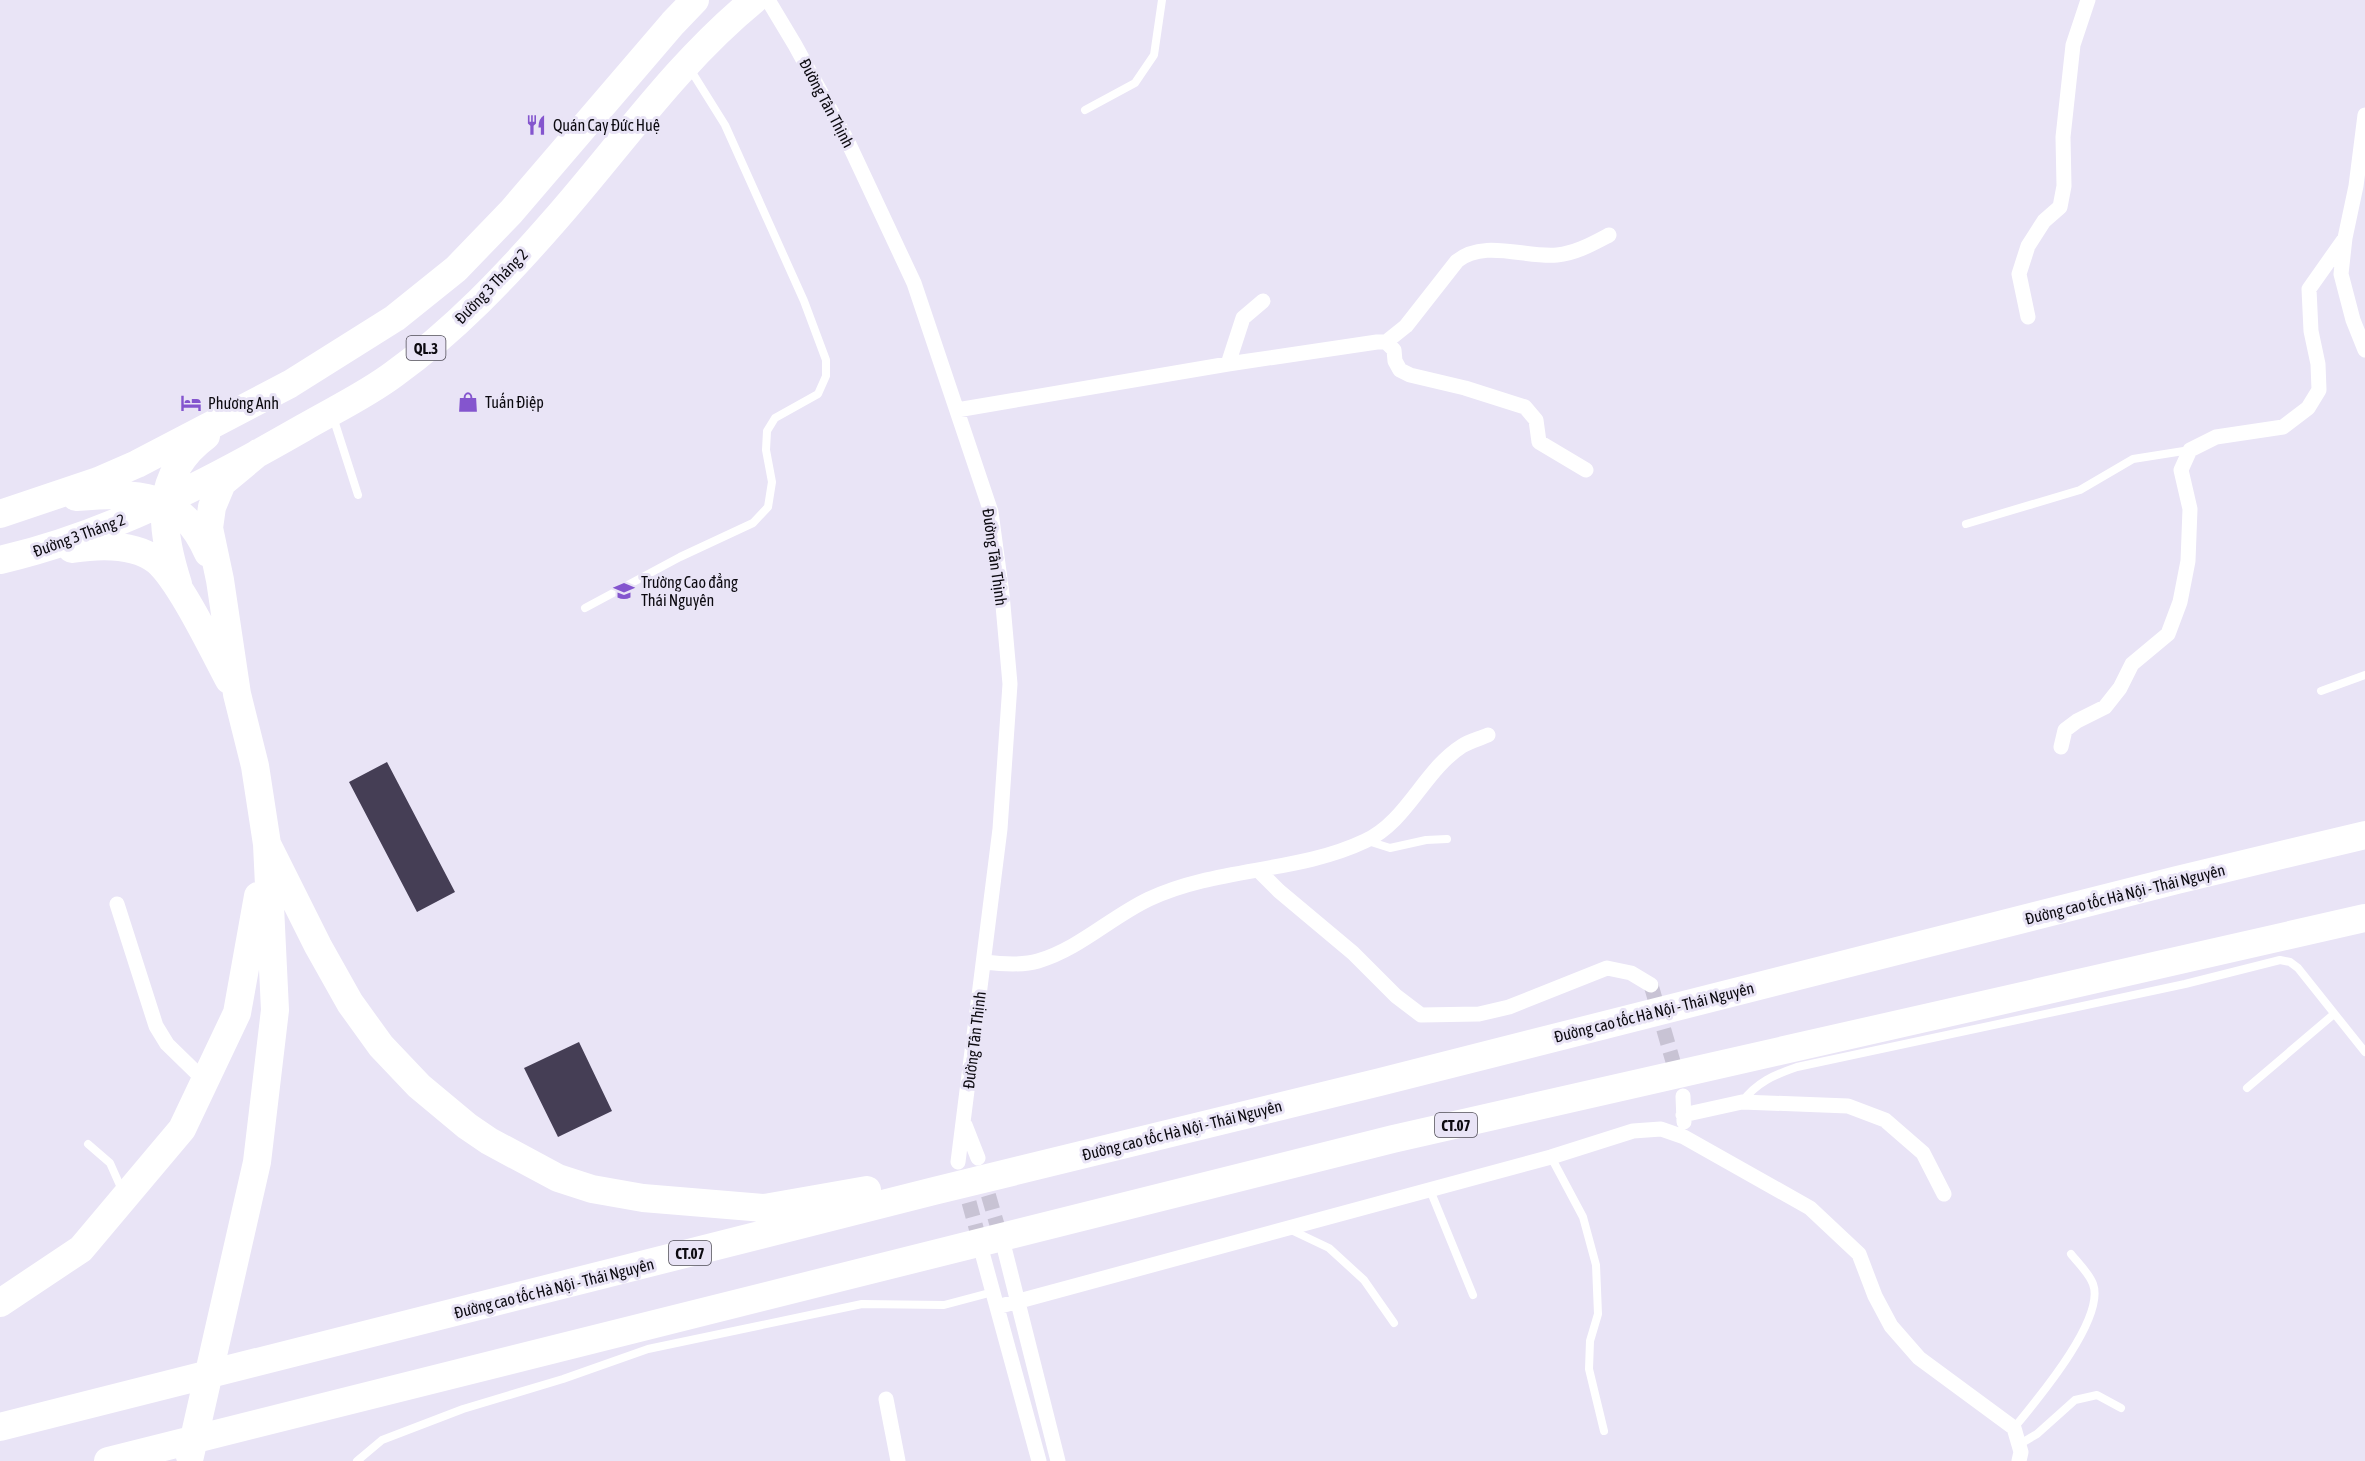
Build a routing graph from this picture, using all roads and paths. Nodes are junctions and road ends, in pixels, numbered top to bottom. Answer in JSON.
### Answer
{"nodes":[{"id":1,"x":695,"y":0,"type":"edge"},
{"id":2,"x":754,"y":0,"type":"edge"},
{"id":3,"x":768,"y":0,"type":"edge"},
{"id":4,"x":1162,"y":0,"type":"edge"},
{"id":5,"x":2088,"y":0,"type":"edge"},
{"id":6,"x":686,"y":63,"type":"junction"},
{"id":7,"x":1085,"y":110,"type":"dead end"},
{"id":8,"x":2365,"y":115,"type":"edge"},
{"id":9,"x":1609,"y":236,"type":"dead end"},
{"id":10,"x":2345,"y":238,"type":"junction"},
{"id":11,"x":1263,"y":301,"type":"dead end"},
{"id":12,"x":2028,"y":317,"type":"dead end"},
{"id":13,"x":1386,"y":342,"type":"junction"},
{"id":14,"x":2365,"y":350,"type":"edge"},
{"id":15,"x":1228,"y":364,"type":"junction"},
{"id":16,"x":957,"y":410,"type":"junction"},
{"id":17,"x":238,"y":411,"type":"junction"},
{"id":18,"x":331,"y":412,"type":"junction"},
{"id":19,"x":2190,"y":450,"type":"junction"},
{"id":20,"x":258,"y":453,"type":"junction"},
{"id":21,"x":1586,"y":470,"type":"dead end"},
{"id":22,"x":358,"y":495,"type":"dead end"},
{"id":23,"x":48,"y":499,"type":"junction"},
{"id":24,"x":164,"y":502,"type":"junction"},
{"id":25,"x":0,"y":514,"type":"edge"},
{"id":26,"x":1966,"y":524,"type":"dead end"},
{"id":27,"x":11,"y":558,"type":"edge"},
{"id":28,"x":220,"y":580,"type":"junction"},
{"id":29,"x":183,"y":597,"type":"junction"},
{"id":30,"x":585,"y":608,"type":"dead end"},
{"id":31,"x":2365,"y":675,"type":"edge"},
{"id":32,"x":2321,"y":691,"type":"dead end"},
{"id":33,"x":237,"y":694,"type":"junction"},
{"id":34,"x":1488,"y":735,"type":"dead end"},
{"id":35,"x":2061,"y":747,"type":"dead end"},
{"id":36,"x":2365,"y":835,"type":"edge"},
{"id":37,"x":1447,"y":838,"type":"dead end"},
{"id":38,"x":1366,"y":841,"type":"junction"},
{"id":39,"x":267,"y":844,"type":"junction"},
{"id":40,"x":1258,"y":870,"type":"junction"},
{"id":41,"x":117,"y":904,"type":"dead end"},
{"id":42,"x":2365,"y":918,"type":"edge"},
{"id":43,"x":984,"y":962,"type":"junction"},
{"id":44,"x":1651,"y":985,"type":"dead end"},
{"id":45,"x":2334,"y":1014,"type":"junction"},
{"id":46,"x":2365,"y":1052,"type":"edge"},
{"id":47,"x":205,"y":1081,"type":"junction"},
{"id":48,"x":1380,"y":1082,"type":"junction"},
{"id":49,"x":2247,"y":1088,"type":"dead end"},
{"id":50,"x":1683,"y":1096,"type":"tunnel mouth"},
{"id":51,"x":1742,"y":1102,"type":"junction"},
{"id":52,"x":1683,"y":1114,"type":"junction"},
{"id":53,"x":964,"y":1122,"type":"junction"},
{"id":54,"x":1684,"y":1137,"type":"junction"},
{"id":55,"x":88,"y":1144,"type":"dead end"},
{"id":56,"x":1551,"y":1157,"type":"junction"},
{"id":57,"x":978,"y":1158,"type":"tunnel mouth"},
{"id":58,"x":958,"y":1162,"type":"tunnel mouth"},
{"id":59,"x":1430,"y":1190,"type":"junction"},
{"id":60,"x":1944,"y":1194,"type":"dead end"},
{"id":61,"x":125,"y":1197,"type":"junction"},
{"id":62,"x":1287,"y":1228,"type":"junction"},
{"id":63,"x":1005,"y":1251,"type":"tunnel mouth"},
{"id":64,"x":2071,"y":1254,"type":"dead end"},
{"id":65,"x":983,"y":1256,"type":"tunnel mouth"},
{"id":66,"x":1473,"y":1295,"type":"dead end"},
{"id":67,"x":995,"y":1300,"type":"junction"},
{"id":68,"x":1019,"y":1302,"type":"junction"},
{"id":69,"x":0,"y":1303,"type":"edge"},
{"id":70,"x":1394,"y":1323,"type":"dead end"},
{"id":71,"x":551,"y":1350,"type":"junction"},
{"id":72,"x":886,"y":1399,"type":"dead end"},
{"id":73,"x":2121,"y":1408,"type":"dead end"},
{"id":74,"x":0,"y":1427,"type":"edge"},
{"id":75,"x":2014,"y":1428,"type":"junction"},
{"id":76,"x":1604,"y":1431,"type":"dead end"},
{"id":77,"x":2020,"y":1444,"type":"junction"},
{"id":78,"x":108,"y":1461,"type":"edge"},
{"id":79,"x":179,"y":1461,"type":"edge"},
{"id":80,"x":189,"y":1461,"type":"edge"},
{"id":81,"x":357,"y":1461,"type":"edge"},
{"id":82,"x":898,"y":1461,"type":"edge"},
{"id":83,"x":1040,"y":1461,"type":"edge"},
{"id":84,"x":1058,"y":1461,"type":"edge"},
{"id":85,"x":2019,"y":1461,"type":"edge"}],
"edges":[{"from":1,"to":17,"type":"highway","number":"QL.3"},
{"from":2,"to":6,"type":"highway","name":"Đường 3 Tháng 2","number":"QL.3"},
{"from":3,"to":16,"type":"street","name":"Đường Tân Thịnh"},
{"from":4,"to":7,"type":"lane"},
{"from":5,"to":12,"type":"street"},
{"from":6,"to":18,"type":"highway","name":"Đường 3 Tháng 2","number":"QL.3"},
{"from":6,"to":30,"type":"lane"},
{"from":8,"to":10,"type":"street"},
{"from":9,"to":13,"type":"street"},
{"from":10,"to":14,"type":"street"},
{"from":10,"to":19,"type":"street"},
{"from":11,"to":15,"type":"street"},
{"from":13,"to":15,"type":"street"},
{"from":13,"to":21,"type":"street"},
{"from":15,"to":16,"type":"street"},
{"from":16,"to":43,"type":"street","name":"Đường Tân Thịnh"},
{"from":17,"to":23,"type":"highway","number":"QL.3"},
{"from":17,"to":24,"type":"highway"},
{"from":18,"to":20,"type":"highway","name":"Đường 3 Tháng 2","number":"QL.3"},
{"from":18,"to":22,"type":"lane"},
{"from":19,"to":26,"type":"lane"},
{"from":19,"to":35,"type":"street"},
{"from":20,"to":24,"type":"highway","name":"Đường 3 Tháng 2","number":"QL.3"},
{"from":20,"to":28,"type":"highway"},
{"from":23,"to":24,"type":"highway"},
{"from":23,"to":25,"type":"highway","number":"QL.3"},
{"from":24,"to":27,"type":"highway","name":"Đường 3 Tháng 2","number":"QL.3"},
{"from":24,"to":28,"type":"highway"},
{"from":24,"to":29,"type":"highway"},
{"from":27,"to":29,"type":"highway"},
{"from":28,"to":33,"type":"highway"},
{"from":29,"to":33,"type":"highway"},
{"from":31,"to":32,"type":"lane"},
{"from":33,"to":39,"type":"highway"},
{"from":34,"to":38,"type":"street"},
{"from":36,"to":48,"type":"highway","name":"Đường cao tốc Hà Nội - Thái Nguyên","number":"CT.07"},
{"from":37,"to":38,"type":"lane"},
{"from":38,"to":40,"type":"street"},
{"from":39,"to":47,"type":"highway"},
{"from":39,"to":48,"type":"highway"},
{"from":39,"to":80,"type":"highway"},
{"from":40,"to":43,"type":"street"},
{"from":40,"to":44,"type":"street"},
{"from":41,"to":47,"type":"street"},
{"from":42,"to":71,"type":"highway","number":"CT.07"},
{"from":43,"to":53,"type":"street","name":"Đường Tân Thịnh"},
{"from":45,"to":46,"type":"lane"},
{"from":45,"to":49,"type":"lane"},
{"from":45,"to":51,"type":"lane"},
{"from":47,"to":61,"type":"highway"},
{"from":48,"to":74,"type":"highway","name":"Đường cao tốc Hà Nội - Thái Nguyên","number":"CT.07"},
{"from":50,"to":52,"type":"street"},
{"from":51,"to":52,"type":"street"},
{"from":51,"to":60,"type":"street"},
{"from":52,"to":54,"type":"street"},
{"from":53,"to":57,"type":"street","name":"Đường Tân Thịnh"},
{"from":53,"to":58,"type":"street","name":"Đường Tân Thịnh"},
{"from":54,"to":56,"type":"street"},
{"from":54,"to":75,"type":"street"},
{"from":55,"to":61,"type":"lane"},
{"from":56,"to":59,"type":"street"},
{"from":56,"to":76,"type":"lane"},
{"from":59,"to":62,"type":"street"},
{"from":59,"to":66,"type":"lane"},
{"from":61,"to":69,"type":"highway"},
{"from":62,"to":68,"type":"street"},
{"from":62,"to":70,"type":"lane"},
{"from":63,"to":68,"type":"street"},
{"from":64,"to":75,"type":"lane"},
{"from":65,"to":67,"type":"street"},
{"from":67,"to":68,"type":"street"},
{"from":67,"to":81,"type":"lane"},
{"from":67,"to":83,"type":"street"},
{"from":68,"to":84,"type":"street"},
{"from":71,"to":78,"type":"highway","number":"CT.07"},
{"from":71,"to":79,"type":"highway"},
{"from":72,"to":82,"type":"street"},
{"from":73,"to":77,"type":"lane"},
{"from":75,"to":77,"type":"street"},
{"from":77,"to":85,"type":"street"}]}
